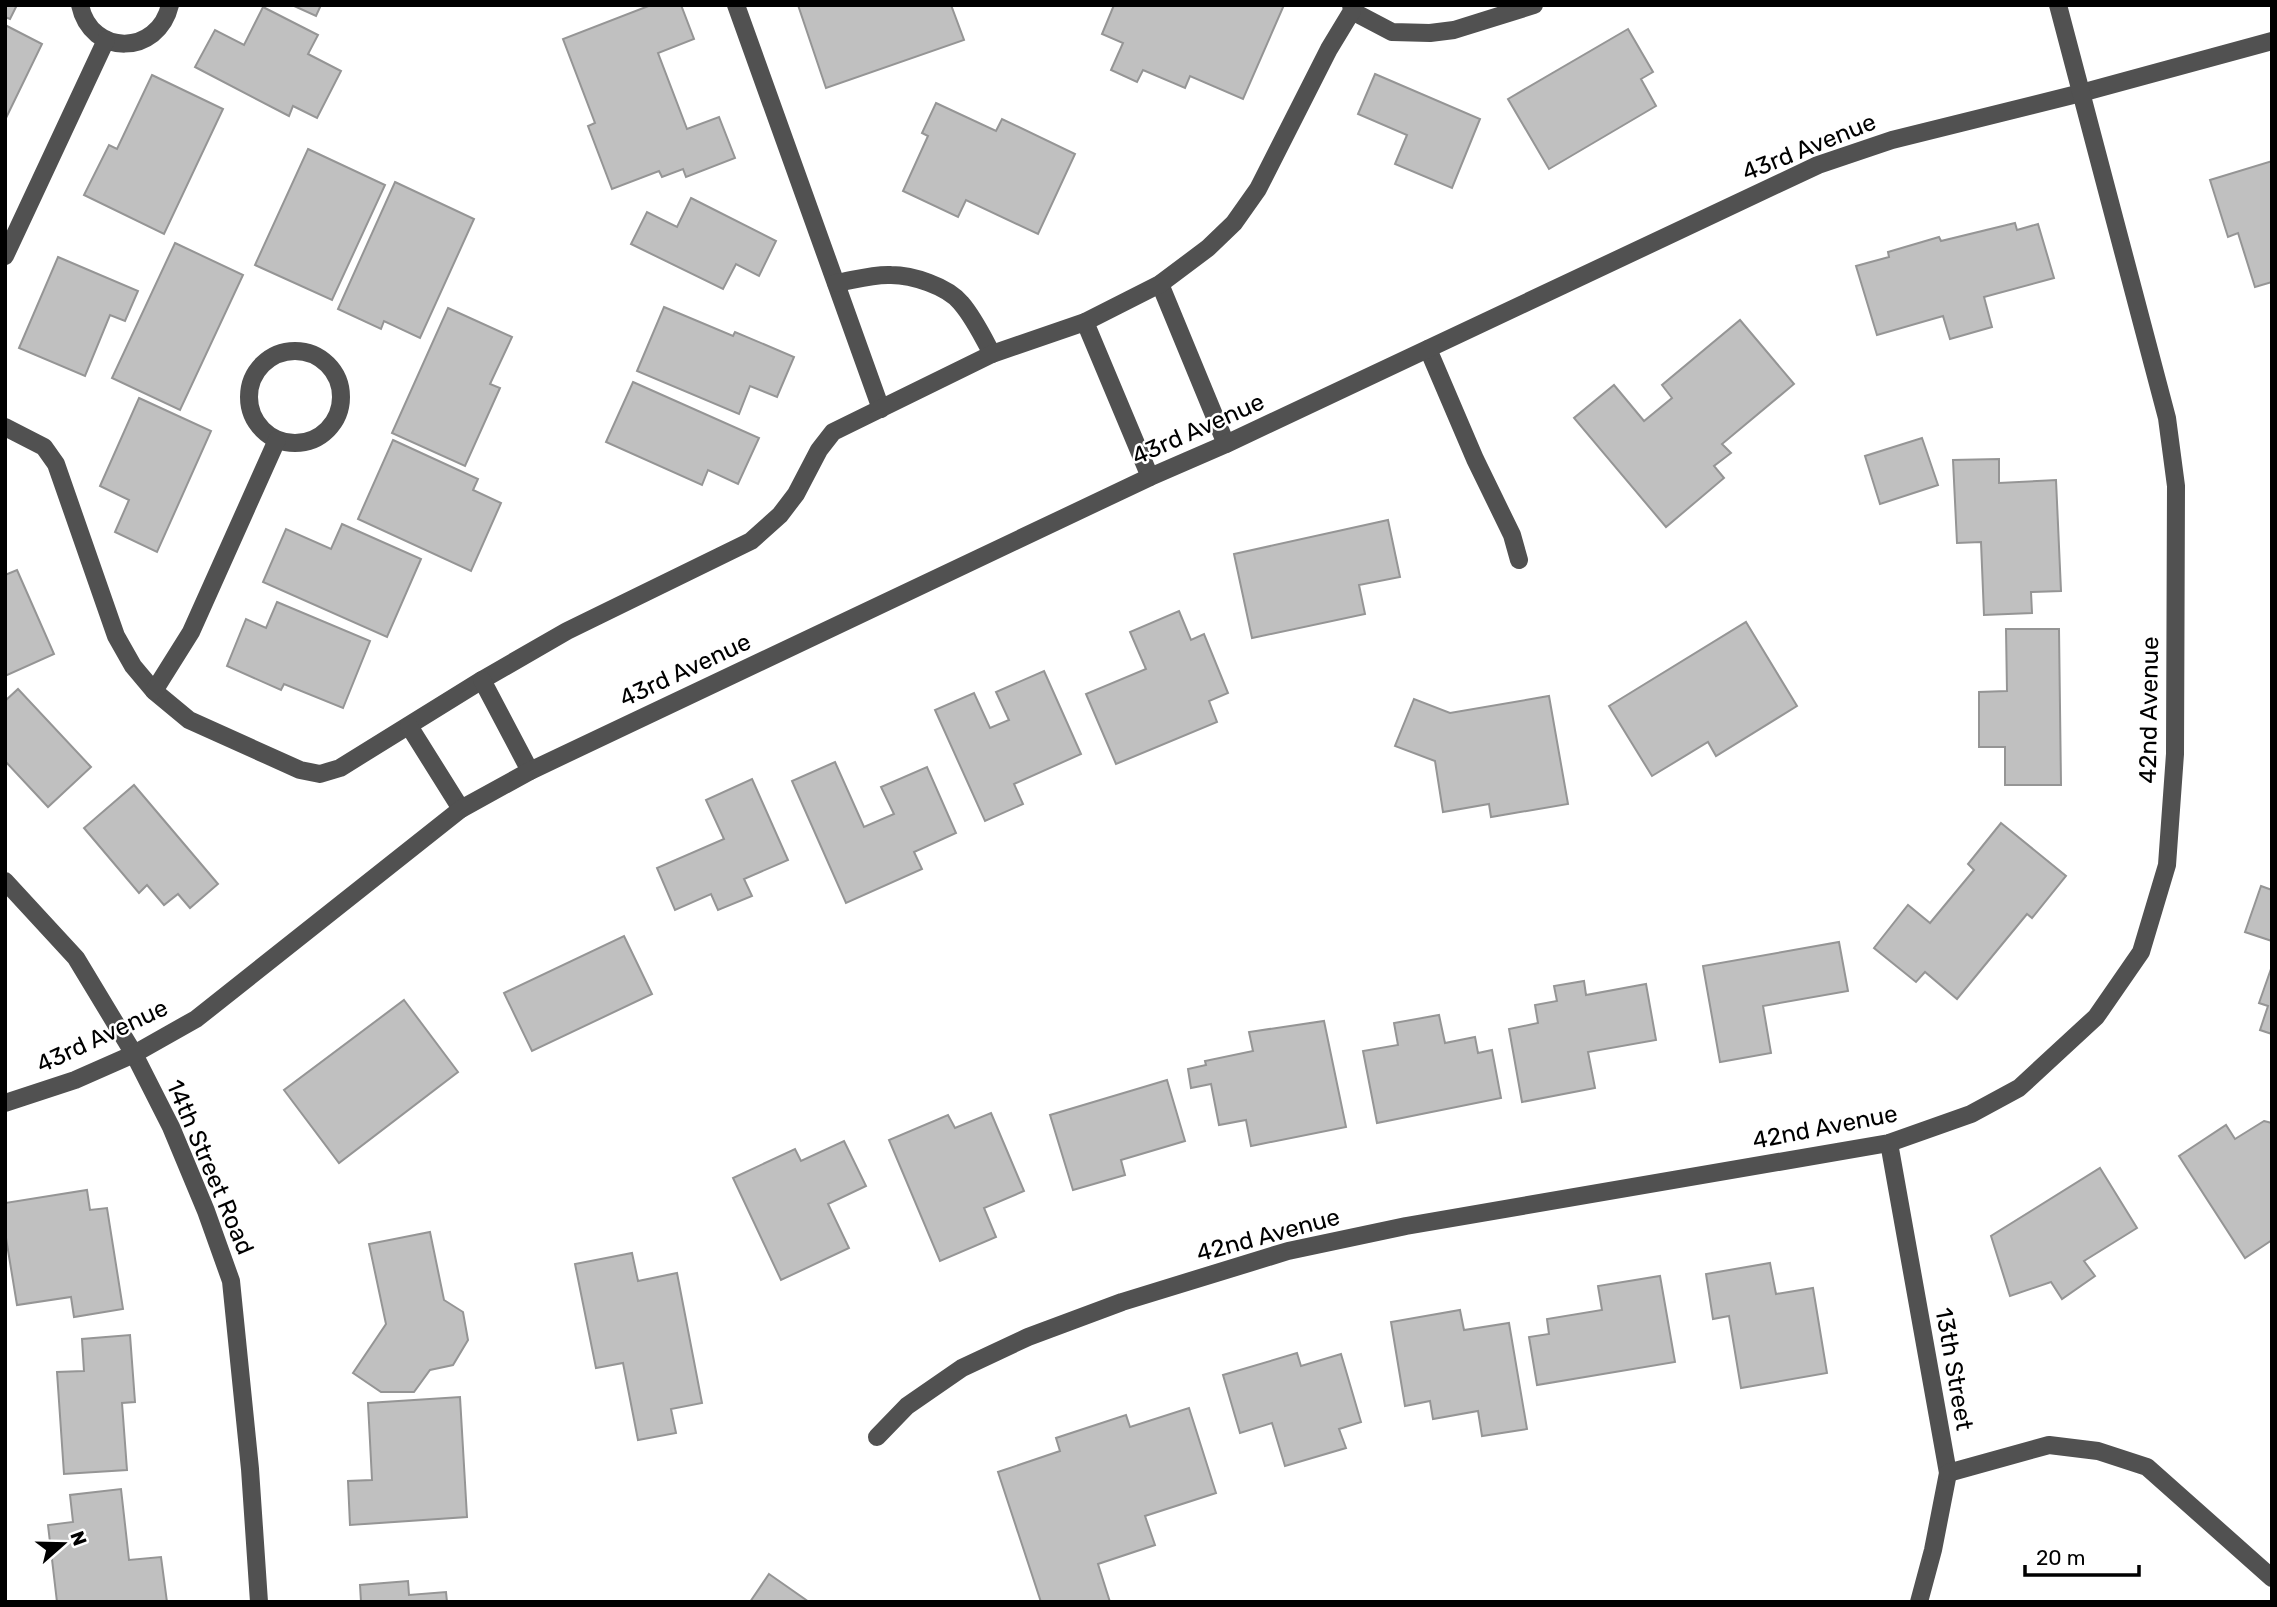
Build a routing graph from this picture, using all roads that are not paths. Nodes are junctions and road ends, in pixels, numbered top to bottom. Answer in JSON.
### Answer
{"nodes":[{"id":1,"x":80,"y":5,"type":"edge"},
{"id":2,"x":170,"y":5,"type":"edge"},
{"id":3,"x":736,"y":5,"type":"edge"},
{"id":4,"x":1534,"y":5,"type":"edge"},
{"id":5,"x":2058,"y":5,"type":"edge"},
{"id":6,"x":1352,"y":8,"type":"edge"},
{"id":7,"x":106,"y":40,"type":"junction"},
{"id":8,"x":2272,"y":41,"type":"edge"},
{"id":9,"x":2081,"y":93,"type":"junction"},
{"id":10,"x":5,"y":256,"type":"edge"},
{"id":11,"x":836,"y":283,"type":"junction"},
{"id":12,"x":1160,"y":284,"type":"junction"},
{"id":13,"x":1085,"y":322,"type":"junction"},
{"id":14,"x":1428,"y":349,"type":"junction"},
{"id":15,"x":992,"y":354,"type":"junction"},
{"id":16,"x":881,"y":408,"type":"junction"},
{"id":17,"x":5,"y":427,"type":"edge"},
{"id":18,"x":277,"y":440,"type":"junction"},
{"id":19,"x":1226,"y":444,"type":"junction"},
{"id":20,"x":1150,"y":477,"type":"junction"},
{"id":21,"x":1519,"y":560,"type":"dead end"},
{"id":22,"x":482,"y":680,"type":"junction"},
{"id":23,"x":153,"y":691,"type":"junction"},
{"id":24,"x":409,"y":726,"type":"junction"},
{"id":25,"x":530,"y":771,"type":"junction"},
{"id":26,"x":461,"y":809,"type":"junction"},
{"id":27,"x":5,"y":881,"type":"edge"},
{"id":28,"x":134,"y":1054,"type":"junction"},
{"id":29,"x":5,"y":1102,"type":"edge"},
{"id":30,"x":1889,"y":1143,"type":"junction"},
{"id":31,"x":877,"y":1437,"type":"dead end"},
{"id":32,"x":1948,"y":1473,"type":"junction"},
{"id":33,"x":2272,"y":1578,"type":"edge"},
{"id":34,"x":259,"y":1602,"type":"edge"},
{"id":35,"x":1919,"y":1602,"type":"edge"}],
"edges":[{"from":1,"to":7,"type":"street"},
{"from":2,"to":7,"type":"street"},
{"from":3,"to":11,"type":"street"},
{"from":4,"to":6,"type":"street"},
{"from":5,"to":9,"type":"street","name":"42nd Avenue"},
{"from":6,"to":12,"type":"street"},
{"from":7,"to":10,"type":"street"},
{"from":8,"to":9,"type":"street","name":"43rd Avenue"},
{"from":9,"to":14,"type":"street","name":"43rd Avenue"},
{"from":9,"to":30,"type":"street","name":"42nd Avenue"},
{"from":11,"to":15,"type":"street"},
{"from":11,"to":16,"type":"street"},
{"from":12,"to":13,"type":"street"},
{"from":12,"to":19,"type":"street"},
{"from":13,"to":15,"type":"street"},
{"from":13,"to":20,"type":"street"},
{"from":14,"to":19,"type":"street","name":"43rd Avenue"},
{"from":14,"to":21,"type":"street"},
{"from":15,"to":16,"type":"street"},
{"from":16,"to":22,"type":"street"},
{"from":17,"to":23,"type":"street"},
{"from":18,"to":18,"type":"street"},
{"from":18,"to":23,"type":"street"},
{"from":19,"to":20,"type":"street","name":"43rd Avenue"},
{"from":20,"to":25,"type":"street","name":"43rd Avenue"},
{"from":22,"to":24,"type":"street"},
{"from":22,"to":25,"type":"street"},
{"from":23,"to":24,"type":"street"},
{"from":24,"to":26,"type":"street"},
{"from":25,"to":26,"type":"street","name":"43rd Avenue"},
{"from":26,"to":28,"type":"street","name":"43rd Avenue"},
{"from":27,"to":28,"type":"street","name":"14th Street Road"},
{"from":28,"to":29,"type":"street","name":"43rd Avenue"},
{"from":28,"to":34,"type":"street","name":"14th Street Road"},
{"from":30,"to":31,"type":"street","name":"42nd Avenue"},
{"from":30,"to":32,"type":"street","name":"13th Street"},
{"from":32,"to":33,"type":"street"},
{"from":32,"to":35,"type":"street","name":"13th Street"}]}
